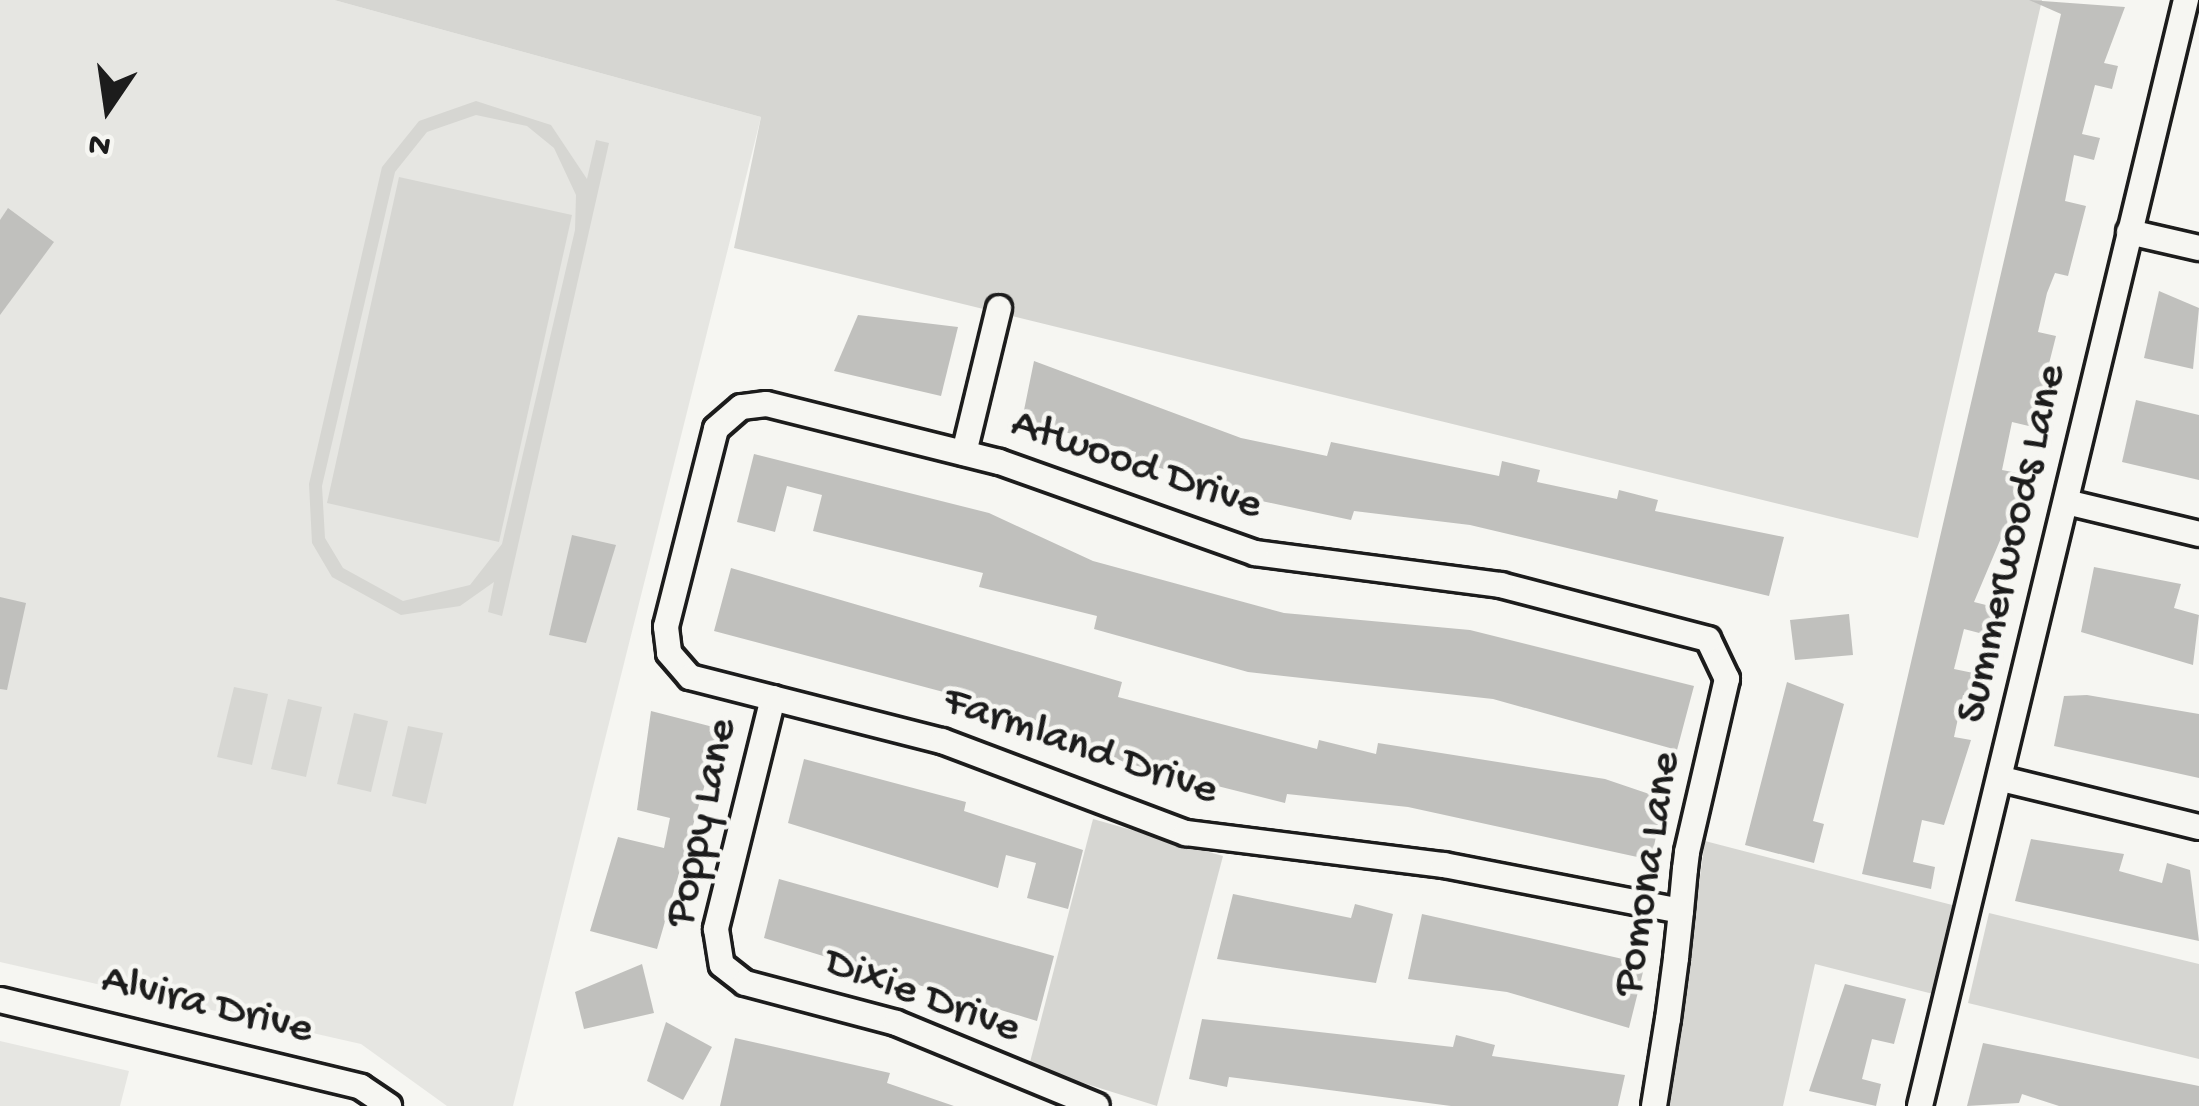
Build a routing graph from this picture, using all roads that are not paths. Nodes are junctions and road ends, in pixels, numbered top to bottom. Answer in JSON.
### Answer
{"nodes":[{"id":1,"x":2186,"y":0,"type":"edge"},
{"id":2,"x":2129,"y":232,"type":"junction"},
{"id":3,"x":2199,"y":248,"type":"edge"},
{"id":4,"x":999,"y":308,"type":"dead end"},
{"id":5,"x":964,"y":453,"type":"junction"},
{"id":6,"x":2066,"y":502,"type":"junction"},
{"id":7,"x":2199,"y":534,"type":"edge"},
{"id":8,"x":1722,"y":656,"type":"joint"},
{"id":9,"x":673,"y":661,"type":"joint"},
{"id":10,"x":772,"y":698,"type":"junction"},
{"id":11,"x":2002,"y":779,"type":"junction"},
{"id":12,"x":2199,"y":827,"type":"edge"},
{"id":13,"x":1681,"y":911,"type":"junction"},
{"id":14,"x":722,"y":964,"type":"joint"},
{"id":15,"x":0,"y":1000,"type":"edge"},
{"id":16,"x":389,"y":1106,"type":"edge"},
{"id":17,"x":1097,"y":1106,"type":"edge"},
{"id":18,"x":1654,"y":1106,"type":"edge"},
{"id":19,"x":1920,"y":1106,"type":"edge"}],
"edges":[{"from":1,"to":2,"type":"street","name":"Summerwoods Lane"},
{"from":2,"to":3,"type":"street"},
{"from":2,"to":6,"type":"street","name":"Summerwoods Lane"},
{"from":4,"to":5,"type":"street"},
{"from":5,"to":8,"type":"street","name":"Atwood Drive"},
{"from":5,"to":9,"type":"street","name":"Atwood Drive"},
{"from":6,"to":7,"type":"street"},
{"from":6,"to":11,"type":"street","name":"Summerwoods Lane"},
{"from":8,"to":13,"type":"street","name":"Pomona Lane"},
{"from":9,"to":10,"type":"street","name":"Farmland Drive"},
{"from":10,"to":13,"type":"street","name":"Farmland Drive"},
{"from":10,"to":14,"type":"street","name":"Poppy Lane"},
{"from":11,"to":12,"type":"street"},
{"from":11,"to":19,"type":"street","name":"Summerwoods Lane"},
{"from":13,"to":18,"type":"street","name":"Pomona Lane"},
{"from":14,"to":17,"type":"street","name":"Dixie Drive"},
{"from":15,"to":16,"type":"street","name":"Alvira Drive"}]}
